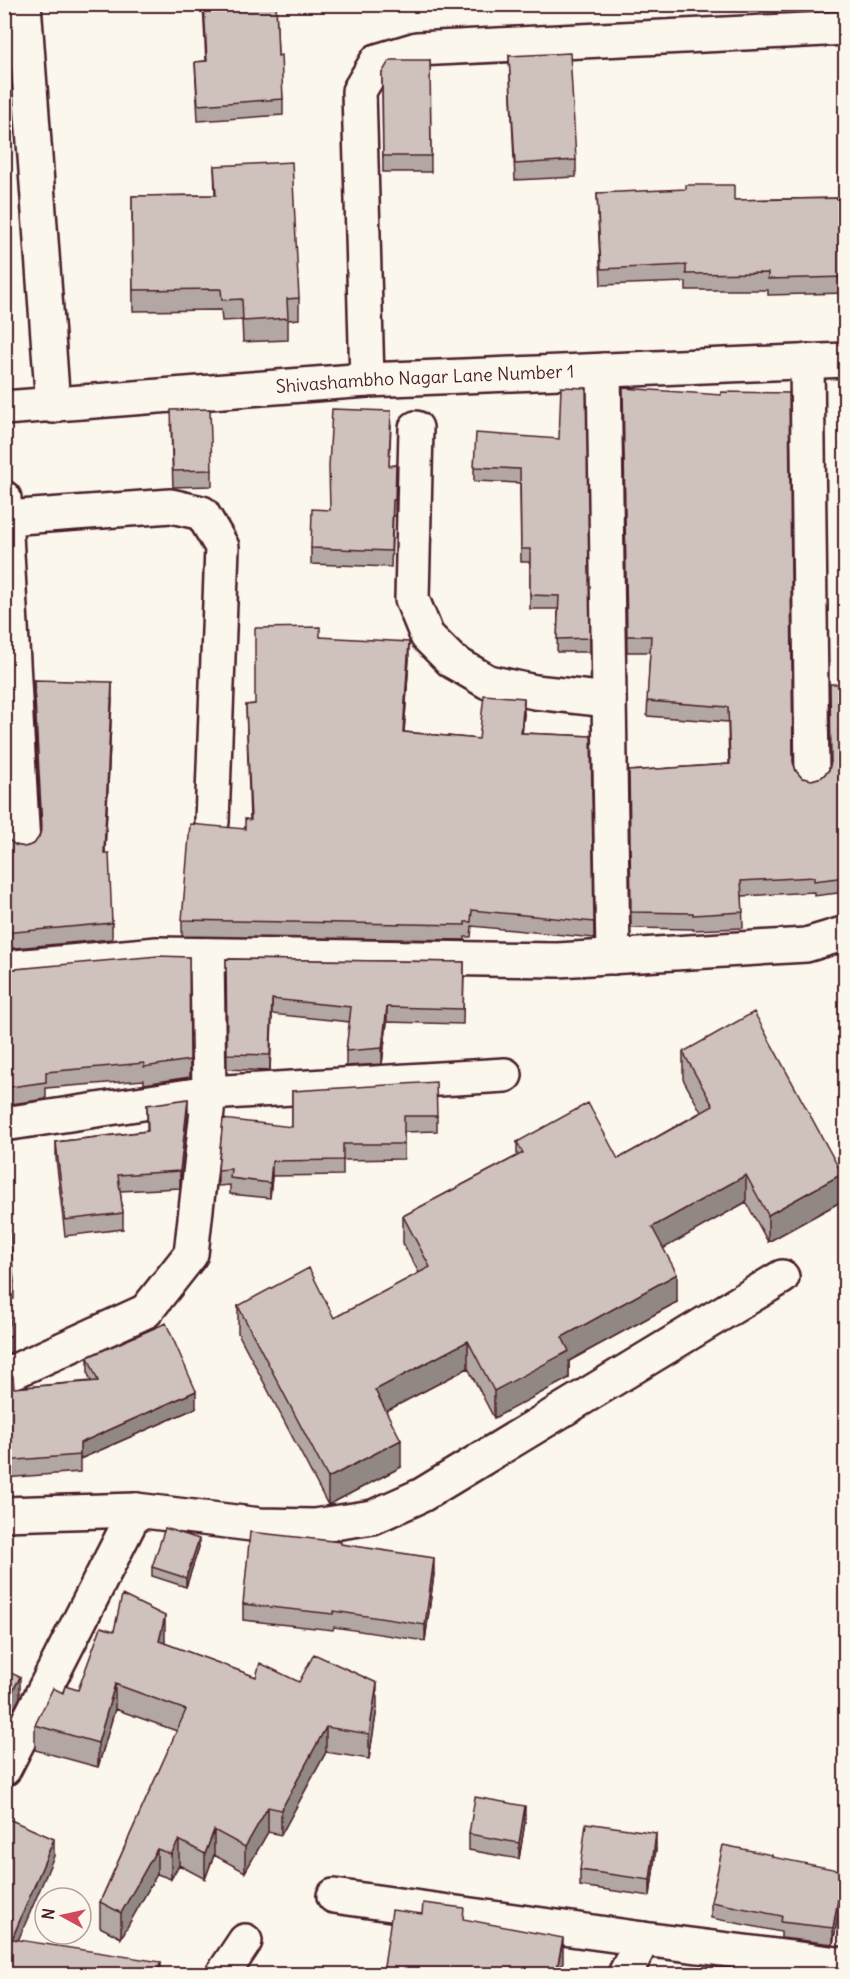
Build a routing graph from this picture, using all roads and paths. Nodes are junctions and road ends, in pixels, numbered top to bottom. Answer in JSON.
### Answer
{"nodes":[{"id":1,"x":24,"y":4,"type":"edge"},
{"id":2,"x":846,"y":28,"type":"edge"},
{"id":3,"x":846,"y":360,"type":"edge"},
{"id":4,"x":807,"y":361,"type":"junction"},
{"id":5,"x":604,"y":370,"type":"junction"},
{"id":6,"x":367,"y":380,"type":"junction"},
{"id":7,"x":53,"y":406,"type":"junction"},
{"id":8,"x":4,"y":408,"type":"edge"},
{"id":9,"x":416,"y":428,"type":"dead end"},
{"id":10,"x":5,"y":508,"type":"edge"},
{"id":11,"x":609,"y":700,"type":"junction"},
{"id":12,"x":812,"y":777,"type":"edge"},
{"id":13,"x":212,"y":822,"type":"dead end"},
{"id":14,"x":23,"y":845,"type":"edge"},
{"id":15,"x":846,"y":933,"type":"edge"},
{"id":16,"x":207,"y":955,"type":"junction"},
{"id":17,"x":613,"y":957,"type":"junction"},
{"id":18,"x":4,"y":968,"type":"edge"},
{"id":19,"x":505,"y":1075,"type":"dead end"},
{"id":20,"x":209,"y":1093,"type":"junction"},
{"id":21,"x":4,"y":1124,"type":"edge"},
{"id":22,"x":782,"y":1277,"type":"dead end"},
{"id":23,"x":4,"y":1376,"type":"edge"},
{"id":24,"x":136,"y":1510,"type":"junction"},
{"id":25,"x":4,"y":1514,"type":"edge"},
{"id":26,"x":4,"y":1769,"type":"edge"},
{"id":27,"x":334,"y":1896,"type":"dead end"},
{"id":28,"x":643,"y":1939,"type":"junction"},
{"id":29,"x":245,"y":1941,"type":"dead end"},
{"id":30,"x":846,"y":1965,"type":"edge"},
{"id":31,"x":223,"y":1974,"type":"edge"},
{"id":32,"x":625,"y":1974,"type":"edge"}],
"edges":[{"from":1,"to":7,"type":"street"},
{"from":2,"to":6,"type":"street"},
{"from":3,"to":4,"type":"street","name":"Shivashambho Nagar Lane Number 1"},
{"from":4,"to":5,"type":"street","name":"Shivashambho Nagar Lane Number 1"},
{"from":4,"to":12,"type":"street"},
{"from":5,"to":6,"type":"street","name":"Shivashambho Nagar Lane Number 1"},
{"from":5,"to":11,"type":"street"},
{"from":6,"to":7,"type":"street","name":"Shivashambho Nagar Lane Number 1"},
{"from":7,"to":8,"type":"street","name":"Shivashambho Nagar Lane Number 1"},
{"from":9,"to":11,"type":"street"},
{"from":10,"to":13,"type":"street"},
{"from":10,"to":14,"type":"street"},
{"from":11,"to":17,"type":"street"},
{"from":15,"to":17,"type":"street"},
{"from":16,"to":17,"type":"street"},
{"from":16,"to":18,"type":"street"},
{"from":16,"to":20,"type":"street"},
{"from":19,"to":20,"type":"street"},
{"from":20,"to":21,"type":"street"},
{"from":20,"to":23,"type":"street"},
{"from":22,"to":24,"type":"street"},
{"from":24,"to":25,"type":"street"},
{"from":24,"to":26,"type":"street"},
{"from":27,"to":28,"type":"street"},
{"from":28,"to":30,"type":"street"},
{"from":28,"to":32,"type":"street"},
{"from":29,"to":31,"type":"street"}]}
